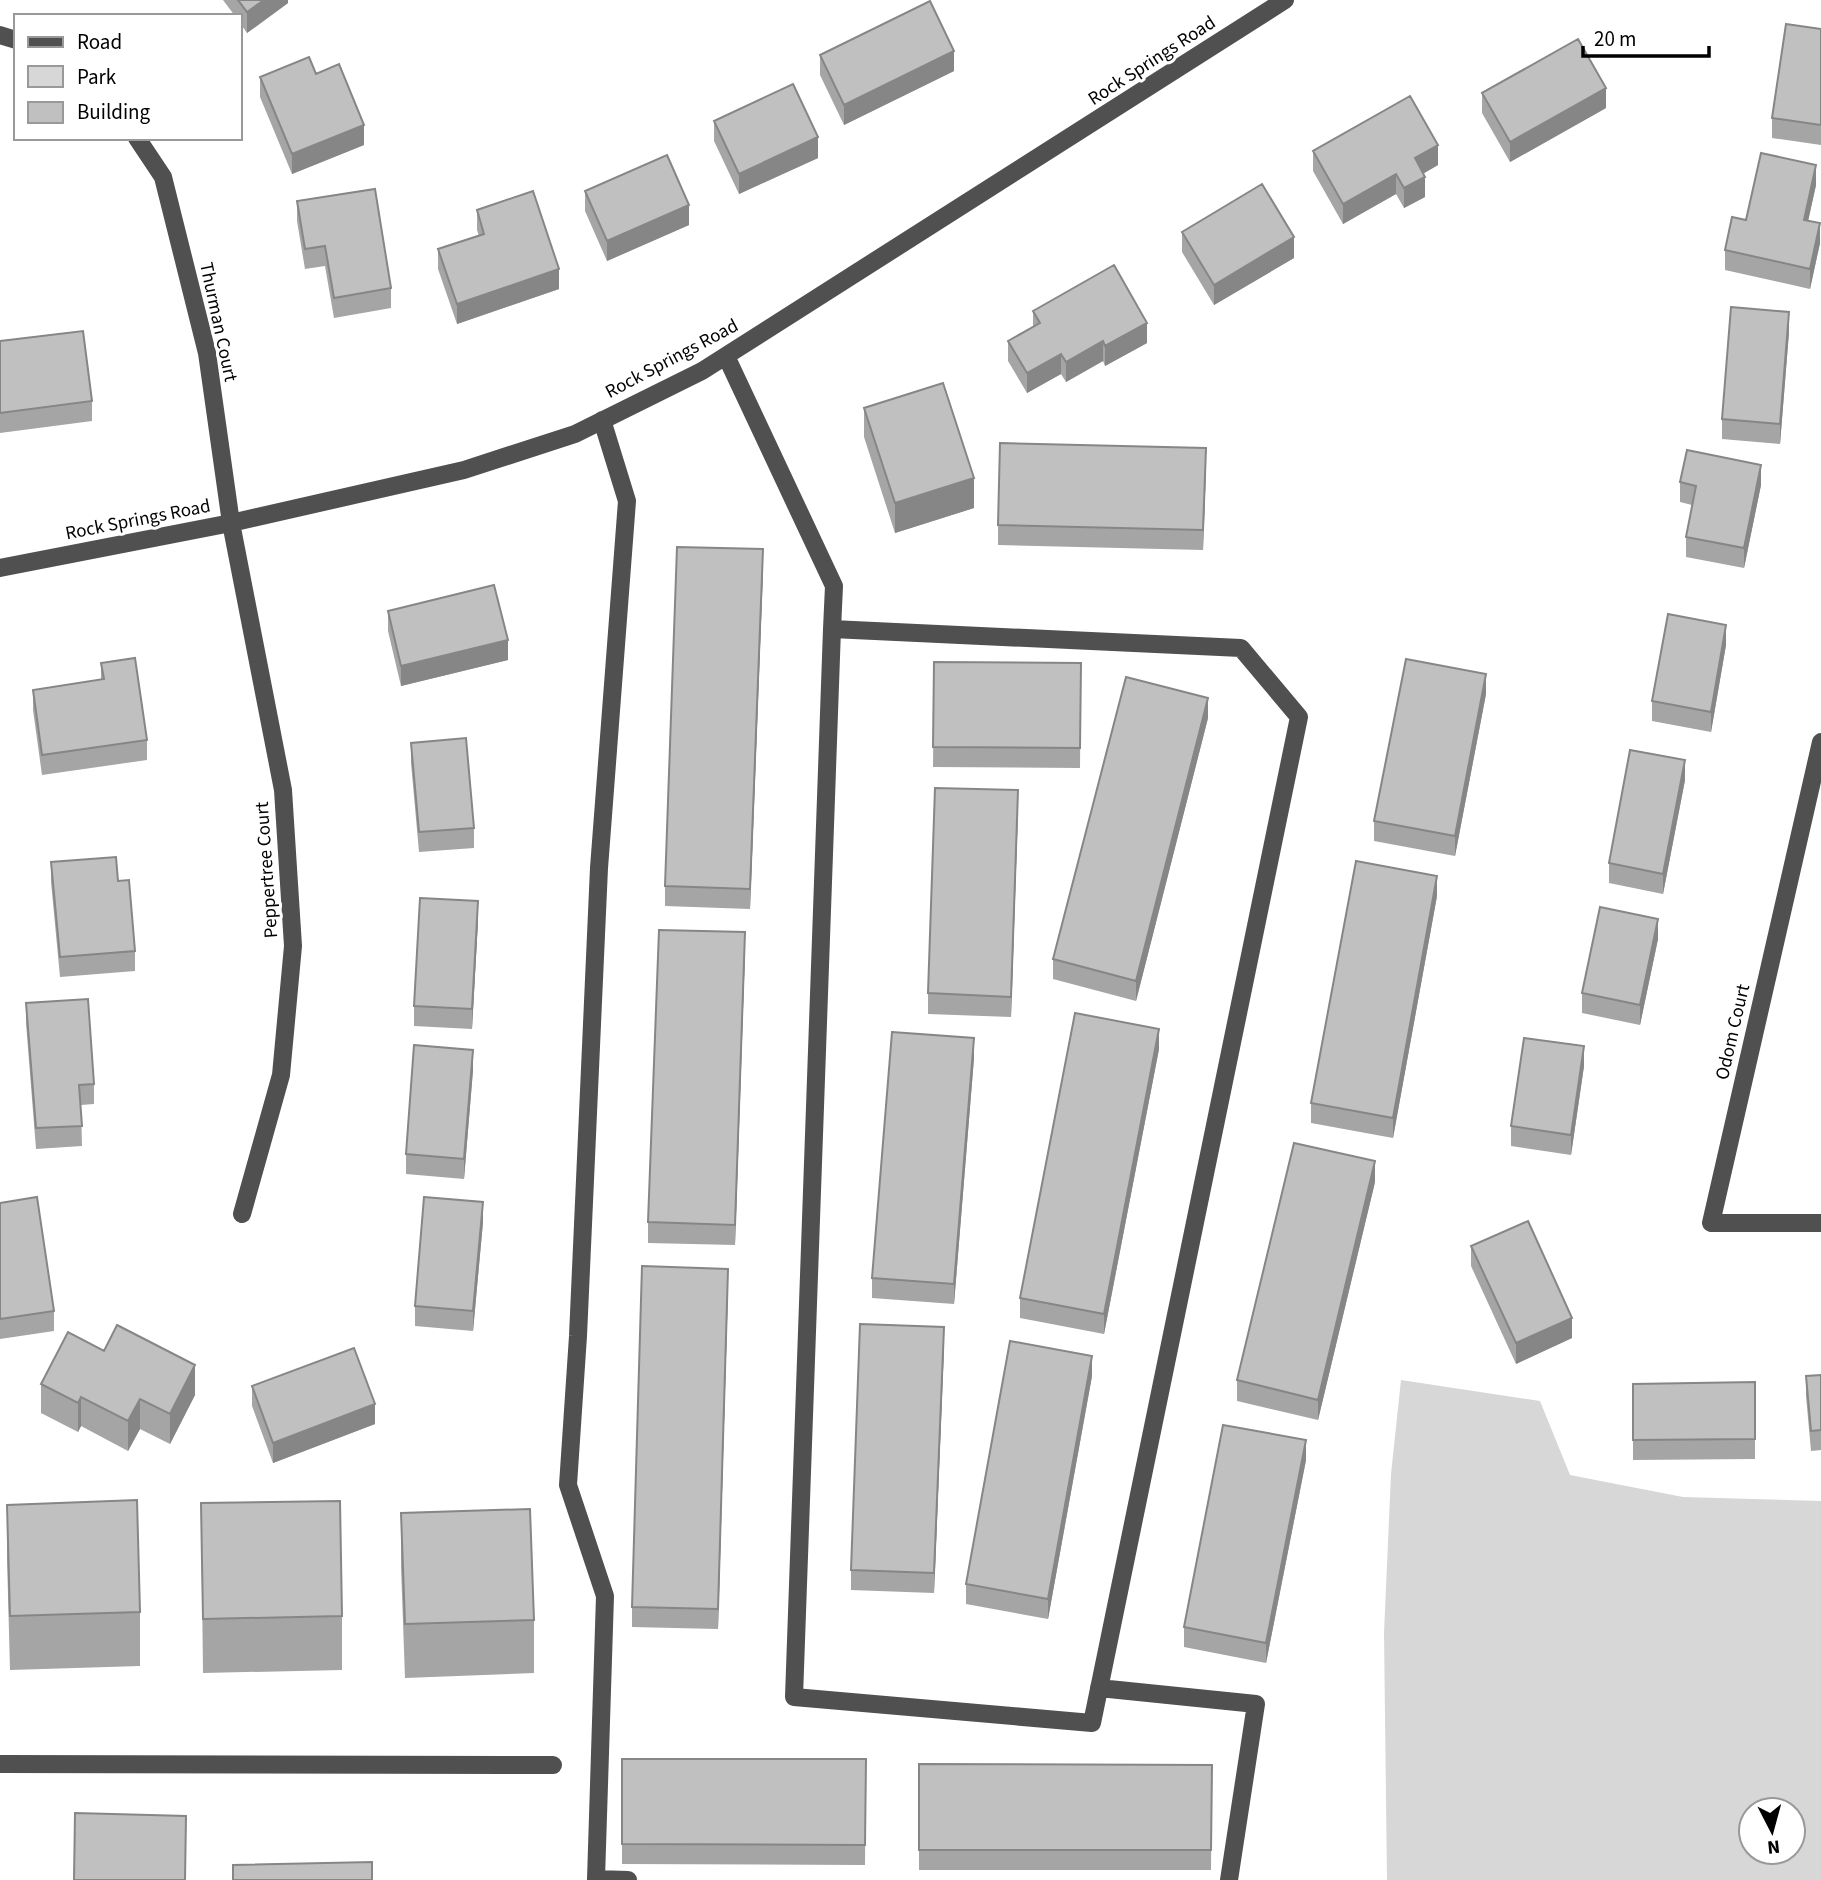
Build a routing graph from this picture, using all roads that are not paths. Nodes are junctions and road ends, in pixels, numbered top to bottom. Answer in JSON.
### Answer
{"nodes":[{"id":1,"x":1285,"y":0,"type":"edge"},
{"id":2,"x":138,"y":140,"type":"edge"},
{"id":3,"x":726,"y":356,"type":"junction"},
{"id":4,"x":602,"y":420,"type":"junction"},
{"id":5,"x":231,"y":523,"type":"junction"},
{"id":6,"x":0,"y":568,"type":"edge"},
{"id":7,"x":832,"y":629,"type":"junction"},
{"id":8,"x":1821,"y":743,"type":"edge"},
{"id":9,"x":242,"y":1214,"type":"dead end"},
{"id":10,"x":1821,"y":1223,"type":"edge"},
{"id":11,"x":1099,"y":1688,"type":"junction"},
{"id":12,"x":0,"y":1764,"type":"edge"},
{"id":13,"x":553,"y":1765,"type":"dead end"},
{"id":14,"x":628,"y":1880,"type":"edge"},
{"id":15,"x":1229,"y":1880,"type":"edge"}],
"edges":[{"from":1,"to":3,"type":"street","name":"Rock Springs Road"},
{"from":2,"to":5,"type":"street","name":"Thurman Court"},
{"from":3,"to":4,"type":"street","name":"Rock Springs Road"},
{"from":3,"to":7,"type":"street"},
{"from":4,"to":5,"type":"street","name":"Rock Springs Road"},
{"from":4,"to":14,"type":"street"},
{"from":5,"to":6,"type":"street","name":"Rock Springs Road"},
{"from":5,"to":9,"type":"street","name":"Peppertree Court"},
{"from":7,"to":11,"type":"street"},
{"from":7,"to":11,"type":"street"},
{"from":8,"to":10,"type":"street","name":"Odom Court"},
{"from":11,"to":15,"type":"street"},
{"from":12,"to":13,"type":"street"}]}
